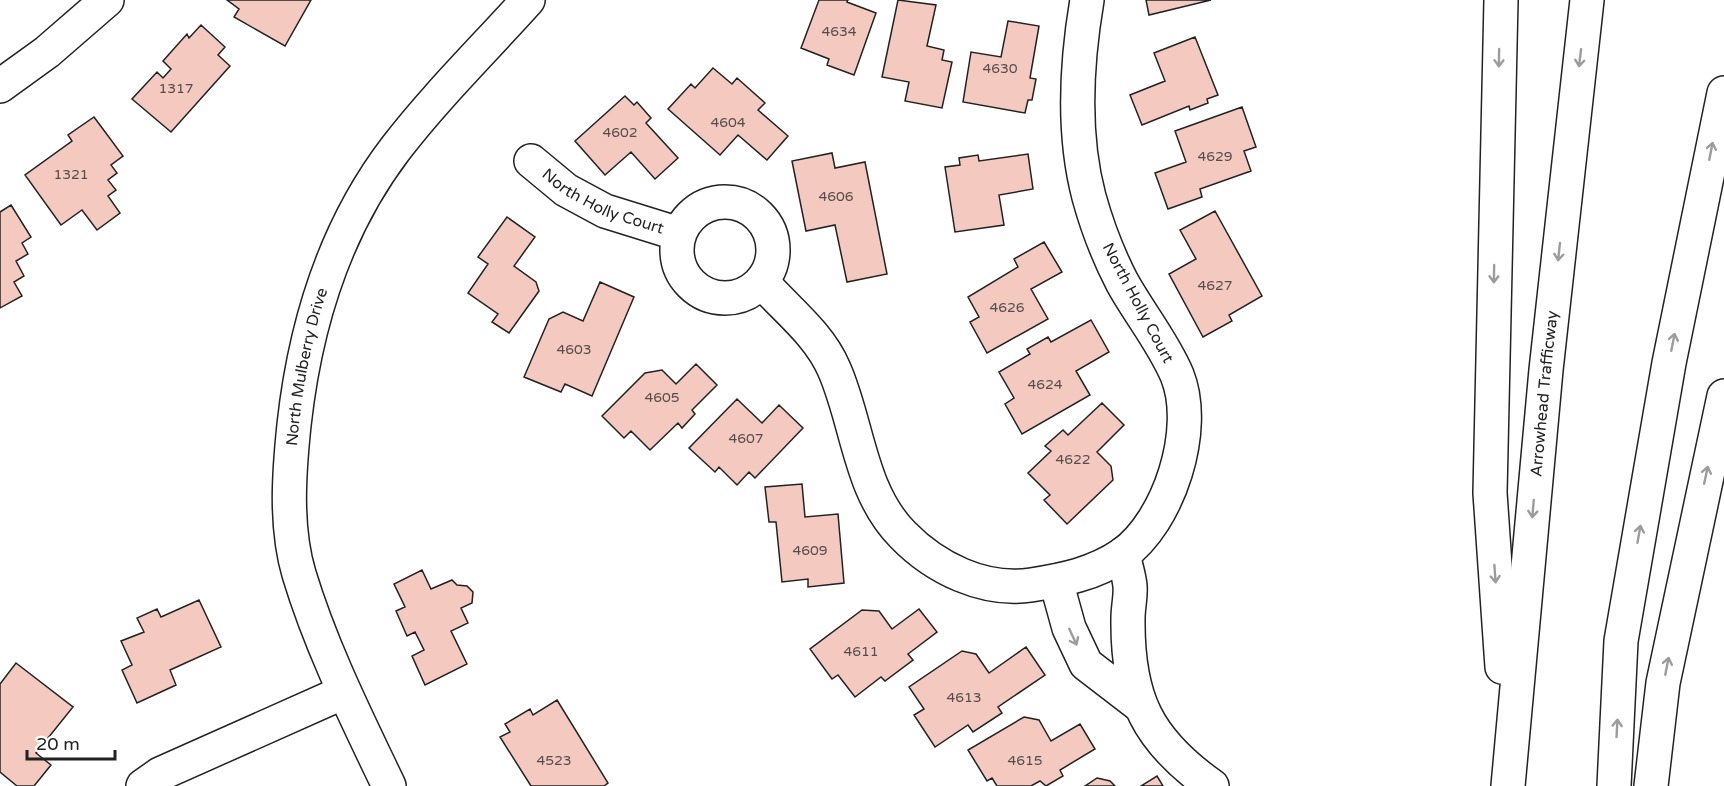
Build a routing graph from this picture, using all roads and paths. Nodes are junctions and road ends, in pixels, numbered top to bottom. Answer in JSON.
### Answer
{"nodes":[{"id":1,"x":107,"y":0,"type":"edge"},
{"id":2,"x":528,"y":0,"type":"edge"},
{"id":3,"x":1087,"y":0,"type":"edge"},
{"id":4,"x":1501,"y":0,"type":"edge"},
{"id":5,"x":1587,"y":0,"type":"edge"},
{"id":6,"x":0,"y":87,"type":"edge"},
{"id":7,"x":1724,"y":93,"type":"edge"},
{"id":8,"x":531,"y":161,"type":"dead end"},
{"id":9,"x":679,"y":234,"type":"junction"},
{"id":10,"x":762,"y":282,"type":"junction"},
{"id":11,"x":1724,"y":396,"type":"edge"},
{"id":12,"x":1123,"y":554,"type":"junction"},
{"id":13,"x":1056,"y":581,"type":"junction"},
{"id":14,"x":344,"y":692,"type":"junction"},
{"id":15,"x":1138,"y":704,"type":"junction"},
{"id":16,"x":1508,"y":775,"type":"edge"},
{"id":17,"x":143,"y":786,"type":"edge"},
{"id":18,"x":389,"y":786,"type":"edge"},
{"id":19,"x":1212,"y":786,"type":"edge"},
{"id":20,"x":1614,"y":786,"type":"edge"},
{"id":21,"x":1651,"y":786,"type":"edge"}],
"edges":[{"from":1,"to":6,"type":"main road"},
{"from":2,"to":14,"type":"main road","name":"North Mulberry Drive"},
{"from":3,"to":12,"type":"main road","name":"North Holly Court"},
{"from":4,"to":16,"type":"main road","one_way":true},
{"from":5,"to":16,"type":"main road","name":"Arrowhead Trafficway","one_way":true},
{"from":20,"to":7,"type":"main road","one_way":true},
{"from":8,"to":9,"type":"main road","name":"North Holly Court"},
{"from":9,"to":10,"type":"main road","name":"North Holly Court"},
{"from":9,"to":10,"type":"main road","name":"North Holly Court"},
{"from":10,"to":13,"type":"main road","name":"North Holly Court"},
{"from":21,"to":11,"type":"main road","one_way":true},
{"from":12,"to":13,"type":"main road","name":"North Holly Court"},
{"from":12,"to":15,"type":"main road"},
{"from":13,"to":15,"type":"main road","one_way":true},
{"from":14,"to":17,"type":"main road"},
{"from":14,"to":18,"type":"main road","name":"North Mulberry Drive"},
{"from":15,"to":19,"type":"main road"}]}
